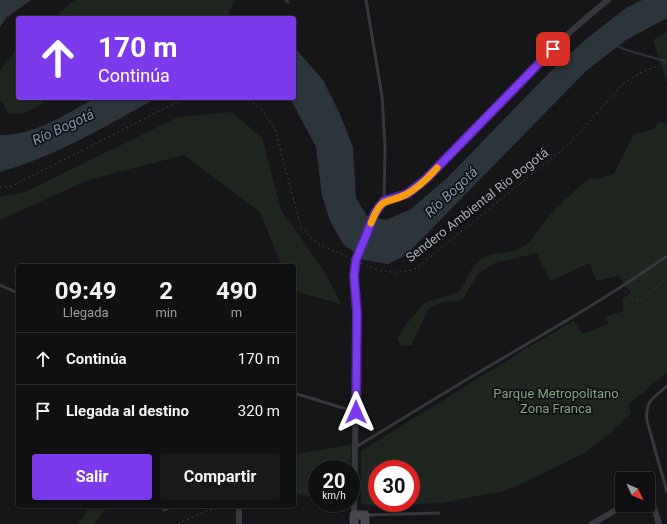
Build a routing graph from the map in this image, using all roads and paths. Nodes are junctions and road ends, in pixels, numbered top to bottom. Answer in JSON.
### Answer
{"nodes":[{"id":1,"x":366,"y":0,"type":"edge"},
{"id":2,"x":599,"y":0,"type":"edge"},
{"id":3,"x":608,"y":0,"type":"edge"},
{"id":4,"x":599,"y":7,"type":"junction"},
{"id":5,"x":667,"y":60,"type":"edge"},
{"id":6,"x":181,"y":100,"type":"edge"},
{"id":7,"x":249,"y":100,"type":"edge"},
{"id":8,"x":0,"y":187,"type":"edge"},
{"id":9,"x":384,"y":201,"type":"junction"},
{"id":10,"x":667,"y":256,"type":"edge"},
{"id":11,"x":357,"y":259,"type":"junction"},
{"id":12,"x":667,"y":278,"type":"edge"},
{"id":13,"x":0,"y":285,"type":"edge"},
{"id":14,"x":16,"y":292,"type":"edge"},
{"id":15,"x":613,"y":292,"type":"junction"},
{"id":16,"x":667,"y":386,"type":"edge"},
{"id":17,"x":296,"y":395,"type":"edge"},
{"id":18,"x":356,"y":412,"type":"junction"},
{"id":19,"x":356,"y":447,"type":"junction"},
{"id":20,"x":296,"y":491,"type":"edge"},
{"id":21,"x":308,"y":491,"type":"edge"},
{"id":22,"x":667,"y":492,"type":"edge"},
{"id":23,"x":168,"y":508,"type":"edge"},
{"id":24,"x":219,"y":508,"type":"edge"},
{"id":25,"x":239,"y":508,"type":"edge"},
{"id":26,"x":164,"y":510,"type":"dead end"},
{"id":27,"x":615,"y":510,"type":"edge"},
{"id":28,"x":655,"y":512,"type":"edge"},
{"id":29,"x":439,"y":513,"type":"dead end"},
{"id":30,"x":365,"y":519,"type":"edge"},
{"id":31,"x":354,"y":520,"type":"edge"},
{"id":32,"x":178,"y":524,"type":"edge"},
{"id":33,"x":239,"y":524,"type":"edge"},
{"id":34,"x":592,"y":524,"type":"edge"},
{"id":35,"x":659,"y":524,"type":"edge"}],
"edges":[{"from":1,"to":9,"type":"lane"},
{"from":2,"to":4,"type":"lane"},
{"from":3,"to":4,"type":"street"},
{"from":4,"to":9,"type":"street"},
{"from":5,"to":11,"type":"path","name":"Sendero Ambiental Rio Bogotá"},
{"from":6,"to":8,"type":"path","name":"Sendero Ambiental Rio Bogotá"},
{"from":7,"to":11,"type":"path","name":"Sendero Ambiental Rio Bogotá"},
{"from":9,"to":11,"type":"street"},
{"from":10,"to":15,"type":"lane"},
{"from":11,"to":18,"type":"street"},
{"from":12,"to":15,"type":"path"},
{"from":13,"to":14,"type":"lane"},
{"from":15,"to":19,"type":"lane"},
{"from":16,"to":22,"type":"lane"},
{"from":17,"to":18,"type":"lane"},
{"from":18,"to":19,"type":"street"},
{"from":19,"to":31,"type":"street"},
{"from":20,"to":21,"type":"path"},
{"from":23,"to":26,"type":"lane"},
{"from":24,"to":32,"type":"path"},
{"from":25,"to":33,"type":"street"},
{"from":27,"to":34,"type":"street"},
{"from":28,"to":35,"type":"street"},
{"from":29,"to":30,"type":"lane"},
{"from":30,"to":31,"type":"street"}]}
